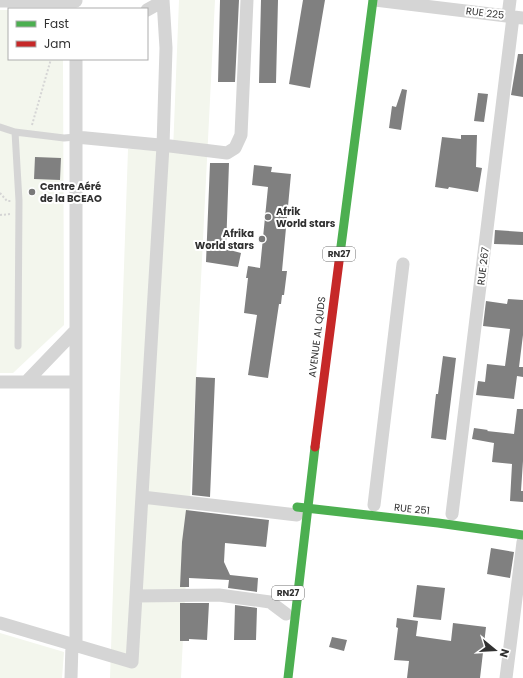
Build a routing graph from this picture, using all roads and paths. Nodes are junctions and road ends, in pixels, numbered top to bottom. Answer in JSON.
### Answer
{"nodes":[{"id":1,"x":163,"y":0,"type":"edge"},
{"id":2,"x":247,"y":0,"type":"edge"},
{"id":3,"x":374,"y":0,"type":"edge"},
{"id":4,"x":510,"y":0,"type":"edge"},
{"id":5,"x":0,"y":1,"type":"edge"},
{"id":6,"x":76,"y":3,"type":"edge"},
{"id":7,"x":148,"y":9,"type":"edge"},
{"id":8,"x":515,"y":17,"type":"edge"},
{"id":9,"x":51,"y":60,"type":"edge"},
{"id":10,"x":76,"y":60,"type":"edge"},
{"id":11,"x":0,"y":127,"type":"edge"},
{"id":12,"x":15,"y":132,"type":"junction"},
{"id":13,"x":29,"y":134,"type":"junction"},
{"id":14,"x":76,"y":137,"type":"junction"},
{"id":15,"x":163,"y":146,"type":"junction"},
{"id":16,"x":0,"y":194,"type":"edge"},
{"id":17,"x":7,"y":201,"type":"dead end"},
{"id":18,"x":403,"y":264,"type":"dead end"},
{"id":19,"x":76,"y":330,"type":"junction"},
{"id":20,"x":18,"y":346,"type":"dead end"},
{"id":21,"x":0,"y":382,"type":"edge"},
{"id":22,"x":26,"y":382,"type":"junction"},
{"id":23,"x":76,"y":382,"type":"junction"},
{"id":24,"x":142,"y":497,"type":"junction"},
{"id":25,"x":374,"y":505,"type":"dead end"},
{"id":26,"x":299,"y":513,"type":"junction"},
{"id":27,"x":452,"y":514,"type":"dead end"},
{"id":28,"x":523,"y":535,"type":"edge"},
{"id":29,"x":523,"y":542,"type":"edge"},
{"id":30,"x":136,"y":596,"type":"junction"},
{"id":31,"x":286,"y":614,"type":"dead end"},
{"id":32,"x":0,"y":623,"type":"edge"},
{"id":33,"x":74,"y":645,"type":"junction"},
{"id":34,"x":71,"y":678,"type":"edge"},
{"id":35,"x":288,"y":678,"type":"edge"},
{"id":36,"x":506,"y":678,"type":"edge"}],
"edges":[{"from":1,"to":7,"type":"street"},
{"from":1,"to":15,"type":"street"},
{"from":2,"to":15,"type":"street"},
{"from":3,"to":8,"type":"street","name":"RUE 225"},
{"from":3,"to":26,"type":"main road","name":"AVENUE AL QUDS","number":"RN27"},
{"from":4,"to":8,"type":"street","name":"RUE 267"},
{"from":5,"to":6,"type":"street"},
{"from":8,"to":27,"type":"street","name":"RUE 267"},
{"from":9,"to":13,"type":"path"},
{"from":10,"to":14,"type":"street"},
{"from":11,"to":12,"type":"lane"},
{"from":12,"to":13,"type":"lane"},
{"from":12,"to":20,"type":"lane"},
{"from":13,"to":14,"type":"lane"},
{"from":14,"to":15,"type":"street"},
{"from":14,"to":19,"type":"street"},
{"from":15,"to":24,"type":"street"},
{"from":16,"to":17,"type":"path"},
{"from":18,"to":25,"type":"street"},
{"from":19,"to":22,"type":"street"},
{"from":19,"to":23,"type":"street"},
{"from":21,"to":22,"type":"street"},
{"from":22,"to":23,"type":"street"},
{"from":23,"to":33,"type":"street"},
{"from":24,"to":26,"type":"street"},
{"from":24,"to":30,"type":"street"},
{"from":26,"to":28,"type":"main road","name":"RUE 251"},
{"from":26,"to":35,"type":"main road","name":"AVENUE AL QUDS","number":"RN27"},
{"from":29,"to":36,"type":"street"},
{"from":30,"to":31,"type":"street"},
{"from":30,"to":33,"type":"street"},
{"from":32,"to":33,"type":"street"},
{"from":33,"to":34,"type":"street"}]}
